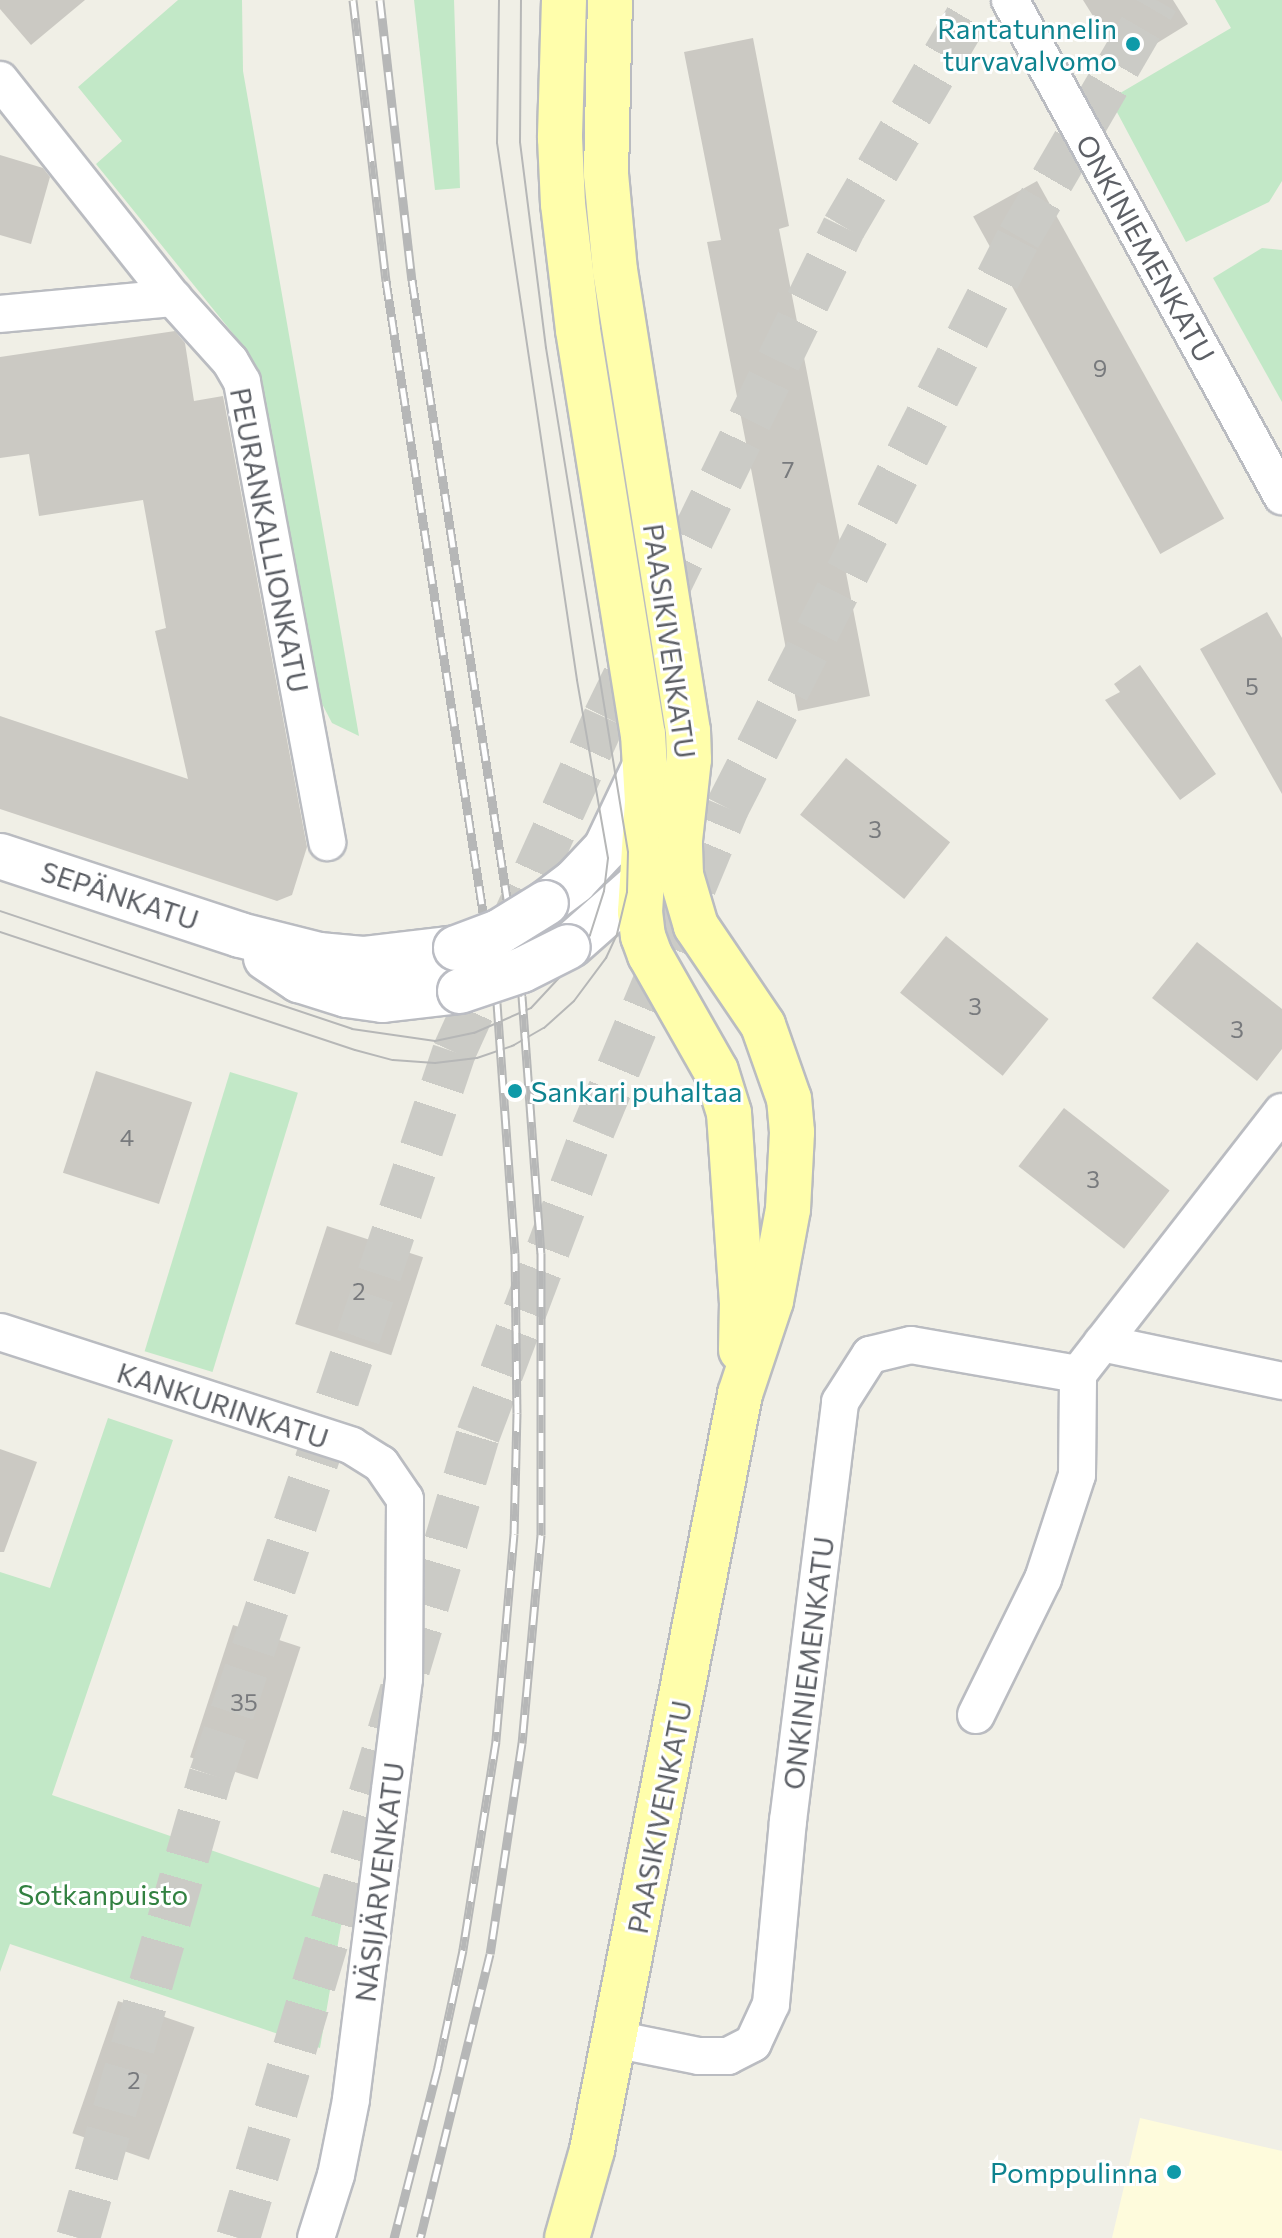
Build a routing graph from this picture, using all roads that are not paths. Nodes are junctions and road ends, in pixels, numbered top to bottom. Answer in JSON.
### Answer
{"nodes":[{"id":1,"x":564,"y":0,"type":"edge"},
{"id":2,"x":610,"y":0,"type":"edge"},
{"id":3,"x":1010,"y":0,"type":"edge"},
{"id":4,"x":0,"y":80,"type":"edge"},
{"id":5,"x":173,"y":298,"type":"junction"},
{"id":6,"x":0,"y":314,"type":"edge"},
{"id":7,"x":1282,"y":496,"type":"edge"},
{"id":8,"x":645,"y":766,"type":"junction"},
{"id":9,"x":686,"y":789,"type":"junction"},
{"id":10,"x":327,"y":842,"type":"dead end"},
{"id":11,"x":0,"y":856,"type":"edge"},
{"id":12,"x":573,"y":882,"type":"junction"},
{"id":13,"x":641,"y":883,"type":"junction"},
{"id":14,"x":696,"y":926,"type":"junction"},
{"id":15,"x":240,"y":935,"type":"junction"},
{"id":16,"x":570,"y":946,"type":"junction"},
{"id":17,"x":650,"y":955,"type":"junction"},
{"id":18,"x":1282,"y":1112,"type":"edge"},
{"id":19,"x":0,"y":1332,"type":"edge"},
{"id":20,"x":1102,"y":1343,"type":"junction"},
{"id":21,"x":1078,"y":1374,"type":"junction"},
{"id":22,"x":1282,"y":1381,"type":"edge"},
{"id":23,"x":740,"y":1394,"type":"junction"},
{"id":24,"x":407,"y":1521,"type":"joint"},
{"id":25,"x":976,"y":1715,"type":"dead end"},
{"id":26,"x":614,"y":2039,"type":"junction"},
{"id":27,"x":316,"y":2238,"type":"edge"},
{"id":28,"x":567,"y":2238,"type":"edge"}],
"edges":[{"from":1,"to":8,"type":"main road","name":"PAASIKIVENKATU"},
{"from":2,"to":9,"type":"main road","name":"PAASIKIVENKATU"},
{"from":3,"to":7,"type":"street","name":"ONKINIEMENKATU"},
{"from":4,"to":5,"type":"street","name":"PEURANKALLIONKATU"},
{"from":5,"to":6,"type":"street"},
{"from":5,"to":10,"type":"street","name":"PEURANKALLIONKATU"},
{"from":8,"to":12,"type":"main road","name":"SEPÄNKATU"},
{"from":8,"to":13,"type":"main road","name":"PAASIKIVENKATU"},
{"from":9,"to":13,"type":"main road","name":"SEPÄNKATU"},
{"from":9,"to":14,"type":"main road","name":"PAASIKIVENKATU"},
{"from":11,"to":15,"type":"main road","name":"SEPÄNKATU"},
{"from":12,"to":13,"type":"main road"},
{"from":12,"to":15,"type":"main road","name":"SEPÄNKATU","bridge":true},
{"from":13,"to":14,"type":"main road"},
{"from":13,"to":16,"type":"main road","name":"SEPÄNKATU"},
{"from":13,"to":17,"type":"main road","name":"PAASIKIVENKATU"},
{"from":14,"to":23,"type":"main road","name":"PAASIKIVENKATU"},
{"from":15,"to":16,"type":"main road","name":"SEPÄNKATU","bridge":true},
{"from":16,"to":17,"type":"main road","name":"SEPÄNKATU"},
{"from":17,"to":23,"type":"main road","name":"PAASIKIVENKATU"},
{"from":18,"to":20,"type":"street"},
{"from":19,"to":24,"type":"street","name":"KANKURINKATU"},
{"from":20,"to":21,"type":"street"},
{"from":20,"to":22,"type":"street"},
{"from":21,"to":25,"type":"street"},
{"from":21,"to":26,"type":"street","name":"ONKINIEMENKATU"},
{"from":23,"to":26,"type":"main road","name":"PAASIKIVENKATU"},
{"from":24,"to":27,"type":"street","name":"NÄSIJÄRVENKATU"},
{"from":26,"to":28,"type":"main road","name":"PAASIKIVENKATU"}]}
